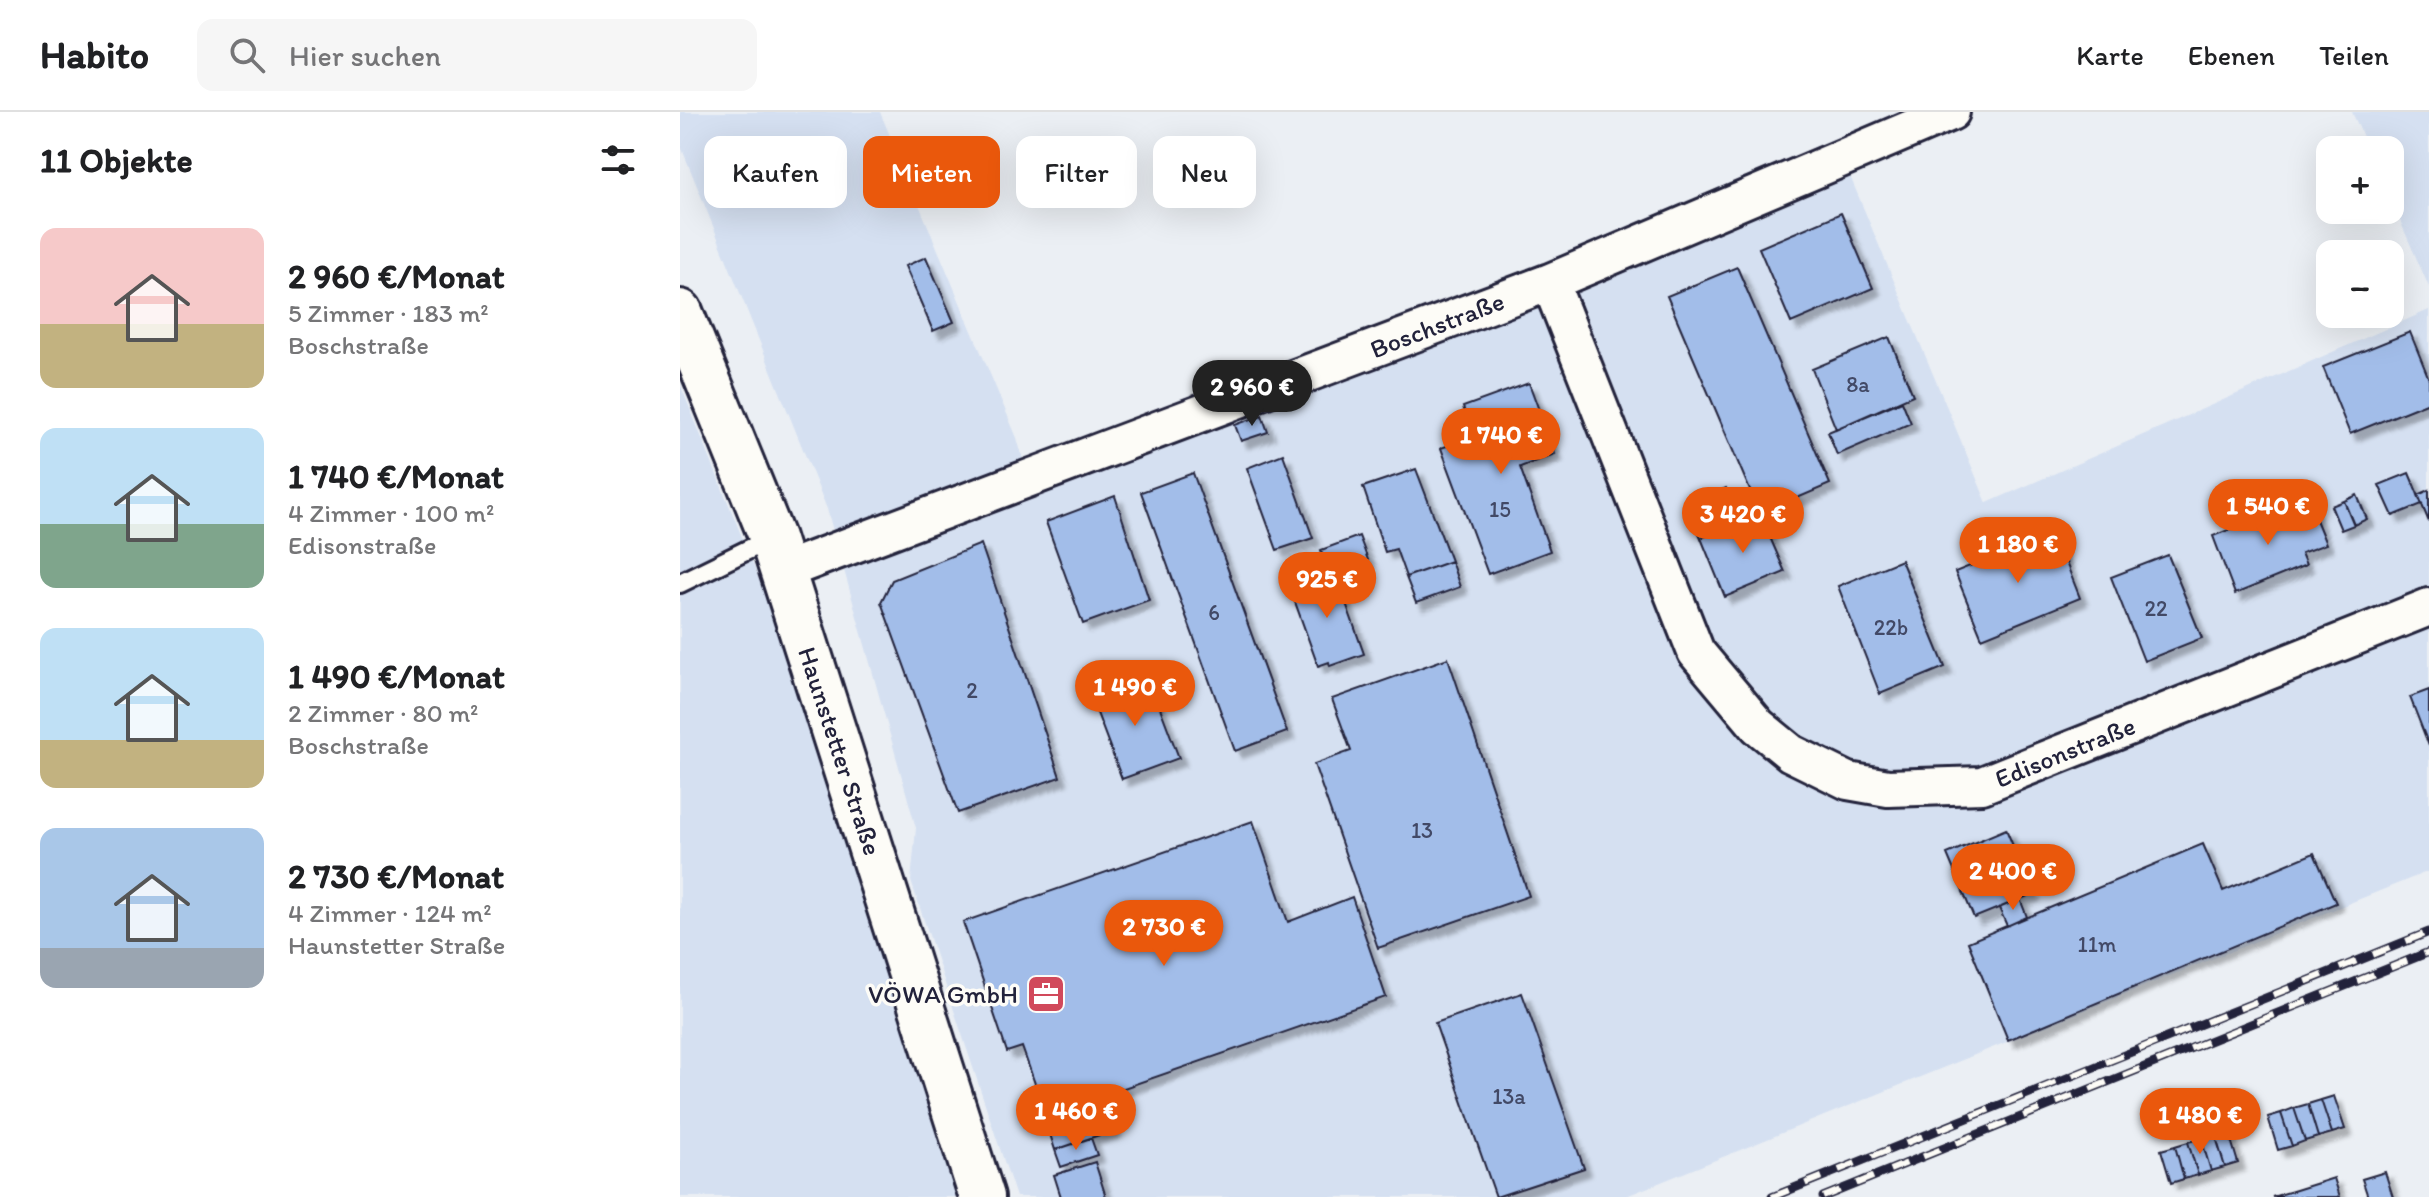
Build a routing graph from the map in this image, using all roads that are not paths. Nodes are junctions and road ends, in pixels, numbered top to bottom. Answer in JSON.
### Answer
{"nodes":[{"id":1,"x":1951,"y":112,"type":"edge"},
{"id":2,"x":1550,"y":282,"type":"junction"},
{"id":3,"x":680,"y":312,"type":"edge"},
{"id":4,"x":777,"y":555,"type":"junction"},
{"id":5,"x":680,"y":583,"type":"edge"},
{"id":6,"x":2429,"y":607,"type":"edge"},
{"id":7,"x":982,"y":1197,"type":"edge"}],
"edges":[{"from":1,"to":2,"type":"street","name":"Boschstraße"},
{"from":2,"to":4,"type":"street","name":"Boschstraße"},
{"from":2,"to":6,"type":"street","name":"Edisonstraße"},
{"from":3,"to":4,"type":"street","name":"Haunstetter Straße"},
{"from":4,"to":5,"type":"lane"},
{"from":4,"to":7,"type":"street","name":"Haunstetter Straße"}]}
